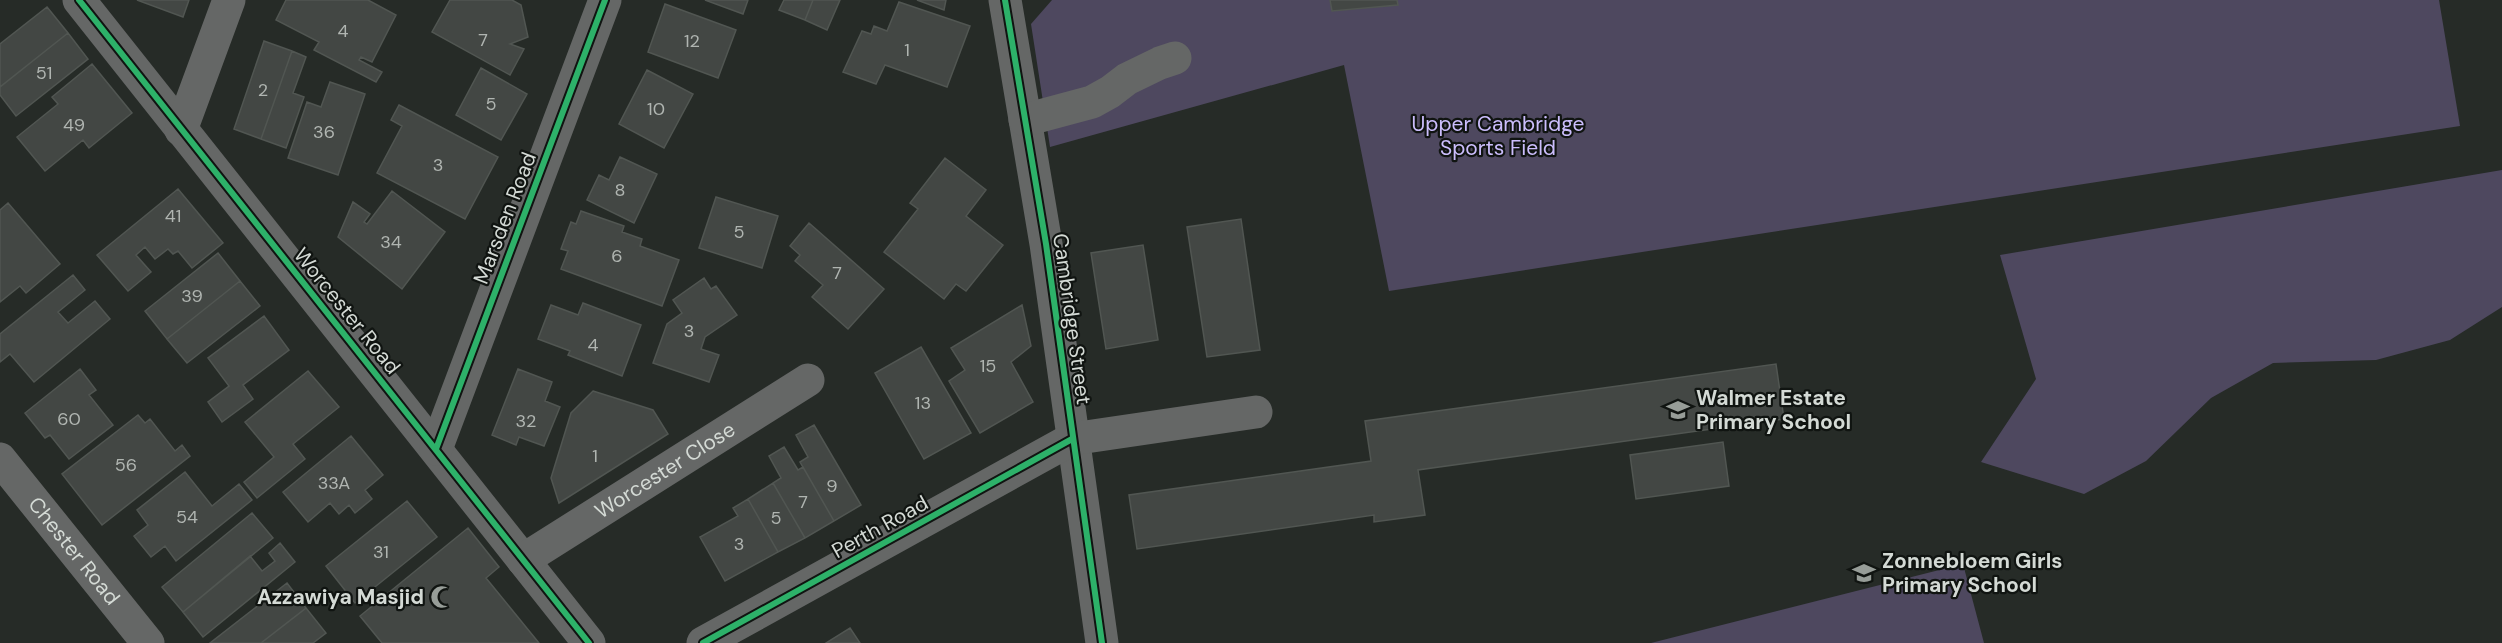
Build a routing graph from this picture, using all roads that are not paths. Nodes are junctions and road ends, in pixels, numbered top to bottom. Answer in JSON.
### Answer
{"nodes":[{"id":1,"x":78,"y":0,"type":"edge"},
{"id":2,"x":229,"y":0,"type":"edge"},
{"id":3,"x":605,"y":0,"type":"edge"},
{"id":4,"x":1005,"y":0,"type":"edge"},
{"id":5,"x":1175,"y":58,"type":"dead end"},
{"id":6,"x":1025,"y":120,"type":"junction"},
{"id":7,"x":181,"y":130,"type":"junction"},
{"id":8,"x":808,"y":380,"type":"dead end"},
{"id":9,"x":1256,"y":412,"type":"dead end"},
{"id":10,"x":1072,"y":439,"type":"junction"},
{"id":11,"x":436,"y":449,"type":"junction"},
{"id":12,"x":0,"y":459,"type":"edge"},
{"id":13,"x":523,"y":560,"type":"junction"},
{"id":14,"x":148,"y":643,"type":"edge"},
{"id":15,"x":589,"y":643,"type":"edge"},
{"id":16,"x":703,"y":643,"type":"edge"},
{"id":17,"x":1102,"y":643,"type":"edge"}],
"edges":[{"from":1,"to":7,"type":"street","name":"Worcester Road"},
{"from":2,"to":7,"type":"street"},
{"from":3,"to":11,"type":"street","name":"Marsden Road"},
{"from":4,"to":6,"type":"street","name":"Cambridge Street"},
{"from":5,"to":6,"type":"street"},
{"from":6,"to":10,"type":"street","name":"Cambridge Street"},
{"from":7,"to":11,"type":"street","name":"Worcester Road"},
{"from":8,"to":13,"type":"street","name":"Worcester Close"},
{"from":9,"to":10,"type":"street"},
{"from":10,"to":16,"type":"street","name":"Perth Road"},
{"from":10,"to":17,"type":"street","name":"Cambridge Street"},
{"from":11,"to":13,"type":"street","name":"Worcester Road"},
{"from":12,"to":14,"type":"street","name":"Chester Road"},
{"from":13,"to":15,"type":"street","name":"Worcester Road"}]}
